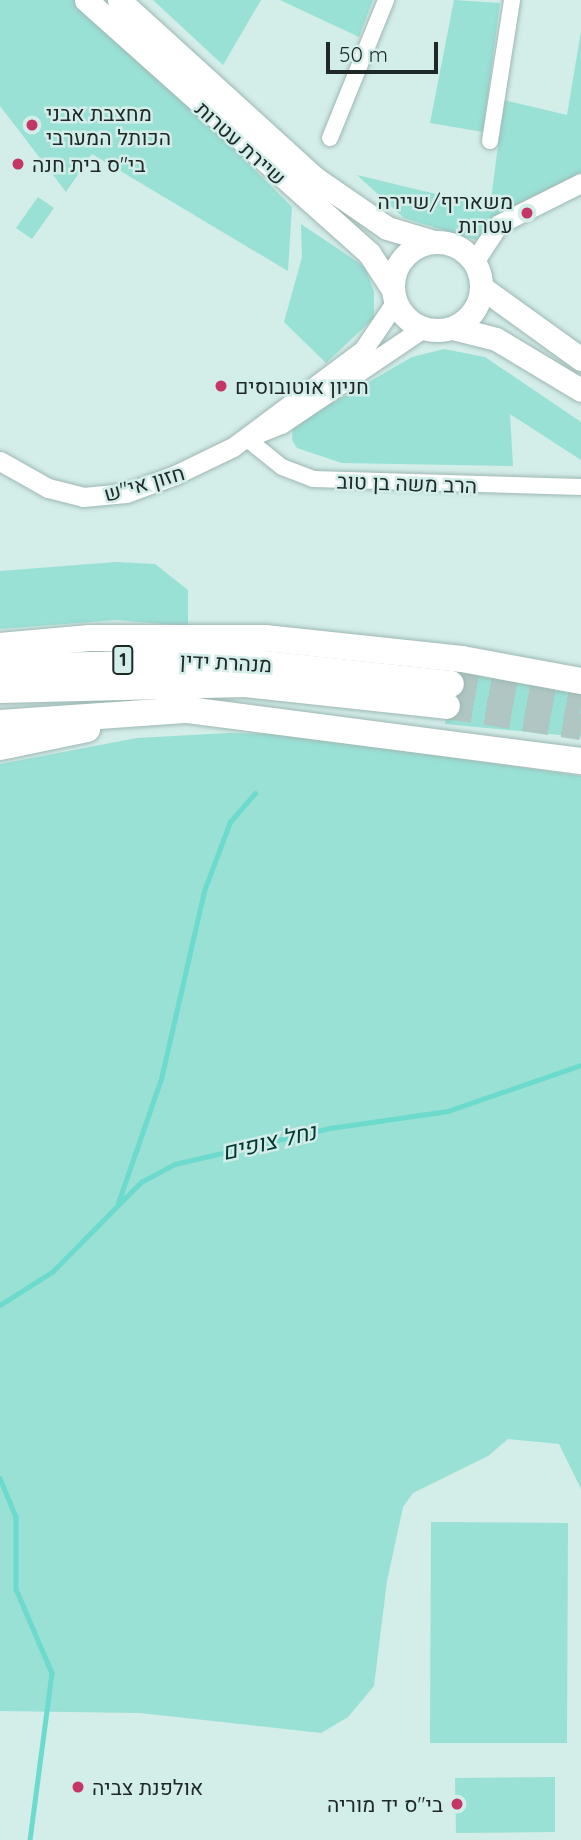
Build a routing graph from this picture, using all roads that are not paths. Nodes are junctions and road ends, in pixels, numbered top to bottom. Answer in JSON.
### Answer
{"nodes":[{"id":1,"x":86,"y":0,"type":"edge"},
{"id":2,"x":119,"y":0,"type":"edge"},
{"id":3,"x":386,"y":0,"type":"edge"},
{"id":4,"x":512,"y":0,"type":"edge"},
{"id":5,"x":330,"y":138,"type":"dead end"},
{"id":6,"x":489,"y":141,"type":"dead end"},
{"id":7,"x":581,"y":183,"type":"edge"},
{"id":8,"x":435,"y":242,"type":"junction"},
{"id":9,"x":474,"y":262,"type":"junction"},
{"id":10,"x":481,"y":287,"type":"junction"},
{"id":11,"x":393,"y":296,"type":"junction"},
{"id":12,"x":453,"y":328,"type":"junction"},
{"id":13,"x":422,"y":329,"type":"junction"},
{"id":14,"x":581,"y":359,"type":"edge"},
{"id":15,"x":581,"y":390,"type":"edge"},
{"id":16,"x":246,"y":438,"type":"junction"},
{"id":17,"x":0,"y":461,"type":"edge"},
{"id":18,"x":581,"y":487,"type":"edge"},
{"id":19,"x":0,"y":646,"type":"edge"},
{"id":20,"x":0,"y":667,"type":"edge"},
{"id":21,"x":581,"y":681,"type":"edge"},
{"id":22,"x":0,"y":690,"type":"edge"},
{"id":23,"x":277,"y":717,"type":"junction"},
{"id":24,"x":0,"y":723,"type":"edge"},
{"id":25,"x":0,"y":747,"type":"edge"},
{"id":26,"x":581,"y":761,"type":"edge"}],
"edges":[{"from":1,"to":11,"type":"main road","name":"שיירת עטרות"},
{"from":2,"to":8,"type":"main road","name":"שיירת עטרות"},
{"from":3,"to":5,"type":"street"},
{"from":4,"to":6,"type":"street"},
{"from":7,"to":9,"type":"street"},
{"from":8,"to":9,"type":"main road"},
{"from":8,"to":11,"type":"main road"},
{"from":9,"to":10,"type":"main road"},
{"from":10,"to":12,"type":"main road"},
{"from":10,"to":14,"type":"main road"},
{"from":11,"to":13,"type":"main road"},
{"from":11,"to":16,"type":"street","name":"חזון אי\"ש"},
{"from":12,"to":13,"type":"main road"},
{"from":12,"to":15,"type":"main road"},
{"from":13,"to":16,"type":"street","name":"חזון אי\"ש"},
{"from":16,"to":17,"type":"street","name":"חזון אי\"ש"},
{"from":16,"to":18,"type":"street","name":"הרב משה בן טוב"},
{"from":19,"to":21,"type":"highway"},
{"from":20,"to":22,"type":"highway","name":"מנהרת ידין","number":"1"},
{"from":23,"to":24,"type":"highway"},
{"from":23,"to":25,"type":"highway"},
{"from":23,"to":26,"type":"highway"}]}
